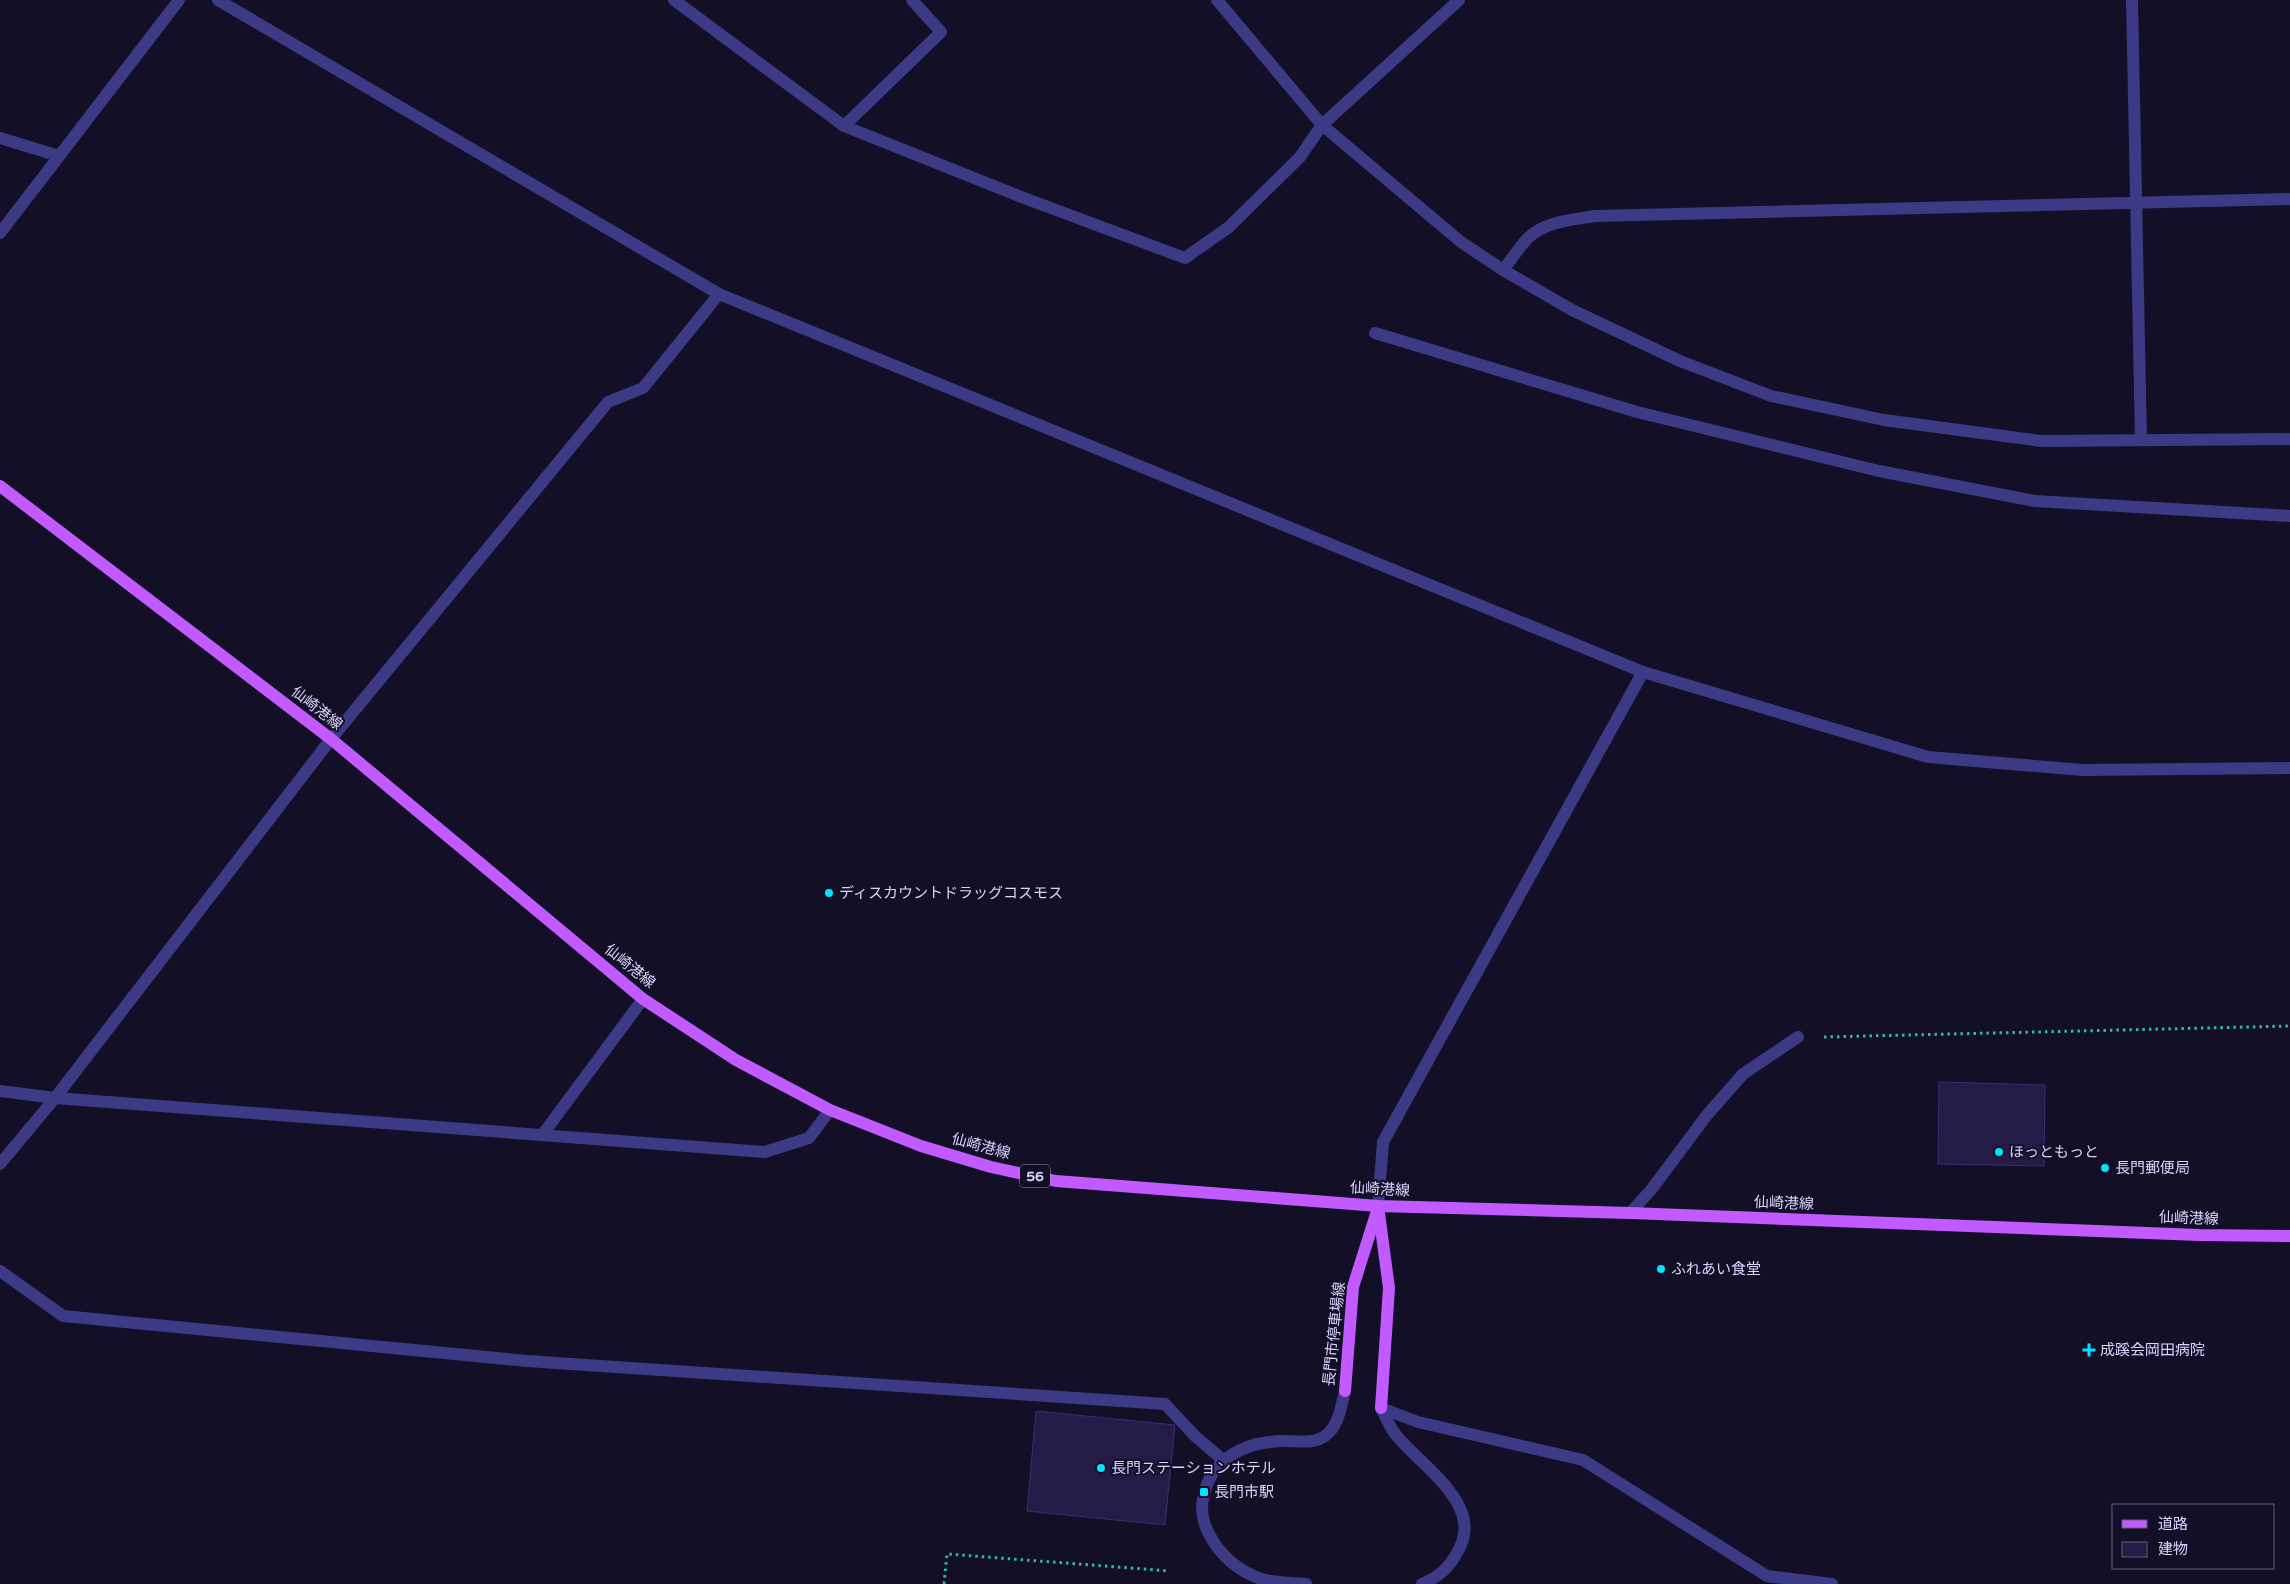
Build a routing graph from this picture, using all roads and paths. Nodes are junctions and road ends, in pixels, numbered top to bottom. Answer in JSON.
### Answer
{"nodes":[{"id":1,"x":179,"y":0,"type":"edge"},
{"id":2,"x":218,"y":0,"type":"edge"},
{"id":3,"x":674,"y":0,"type":"edge"},
{"id":4,"x":912,"y":0,"type":"edge"},
{"id":5,"x":1217,"y":0,"type":"edge"},
{"id":6,"x":1459,"y":0,"type":"edge"},
{"id":7,"x":2132,"y":0,"type":"edge"},
{"id":8,"x":1322,"y":124,"type":"junction"},
{"id":9,"x":844,"y":126,"type":"junction"},
{"id":10,"x":0,"y":138,"type":"edge"},
{"id":11,"x":59,"y":156,"type":"junction"},
{"id":12,"x":2290,"y":198,"type":"edge"},
{"id":13,"x":2136,"y":202,"type":"junction"},
{"id":14,"x":0,"y":232,"type":"edge"},
{"id":15,"x":1503,"y":270,"type":"junction"},
{"id":16,"x":719,"y":294,"type":"junction"},
{"id":17,"x":1375,"y":333,"type":"dead end"},
{"id":18,"x":2290,"y":439,"type":"edge"},
{"id":19,"x":2141,"y":440,"type":"junction"},
{"id":20,"x":0,"y":486,"type":"edge"},
{"id":21,"x":2290,"y":516,"type":"edge"},
{"id":22,"x":1643,"y":672,"type":"junction"},
{"id":23,"x":331,"y":739,"type":"junction"},
{"id":24,"x":2290,"y":768,"type":"edge"},
{"id":25,"x":643,"y":999,"type":"junction"},
{"id":26,"x":2290,"y":1026,"type":"edge"},
{"id":27,"x":1798,"y":1037,"type":"joint"},
{"id":28,"x":0,"y":1091,"type":"edge"},
{"id":29,"x":56,"y":1098,"type":"junction"},
{"id":30,"x":830,"y":1110,"type":"junction"},
{"id":31,"x":543,"y":1134,"type":"junction"},
{"id":32,"x":0,"y":1164,"type":"edge"},
{"id":33,"x":1378,"y":1206,"type":"junction"},
{"id":34,"x":1630,"y":1213,"type":"junction"},
{"id":35,"x":2290,"y":1236,"type":"edge"},
{"id":36,"x":0,"y":1271,"type":"edge"},
{"id":37,"x":1345,"y":1391,"type":"joint"},
{"id":38,"x":1381,"y":1408,"type":"junction"},
{"id":39,"x":1223,"y":1460,"type":"junction"},
{"id":40,"x":1169,"y":1571,"type":"dead end"},
{"id":41,"x":1440,"y":1581,"type":"edge"},
{"id":42,"x":944,"y":1584,"type":"edge"},
{"id":43,"x":1306,"y":1584,"type":"edge"},
{"id":44,"x":1422,"y":1584,"type":"edge"},
{"id":45,"x":1832,"y":1584,"type":"edge"}],
"edges":[{"from":1,"to":11,"type":"street"},
{"from":2,"to":16,"type":"street"},
{"from":3,"to":9,"type":"street"},
{"from":4,"to":9,"type":"street"},
{"from":5,"to":8,"type":"street"},
{"from":6,"to":8,"type":"street"},
{"from":7,"to":13,"type":"street"},
{"from":8,"to":9,"type":"street"},
{"from":8,"to":15,"type":"street"},
{"from":10,"to":11,"type":"street"},
{"from":11,"to":14,"type":"street"},
{"from":12,"to":13,"type":"street"},
{"from":13,"to":15,"type":"street"},
{"from":13,"to":19,"type":"street"},
{"from":15,"to":19,"type":"street"},
{"from":16,"to":22,"type":"street"},
{"from":16,"to":23,"type":"street"},
{"from":17,"to":21,"type":"street"},
{"from":18,"to":19,"type":"street"},
{"from":20,"to":23,"type":"main road","name":"仙崎港線","number":"56"},
{"from":22,"to":24,"type":"street"},
{"from":22,"to":33,"type":"street"},
{"from":23,"to":25,"type":"main road","name":"仙崎港線","number":"56"},
{"from":23,"to":29,"type":"street"},
{"from":25,"to":30,"type":"main road","name":"仙崎港線","number":"56"},
{"from":25,"to":31,"type":"street"},
{"from":26,"to":27,"type":"path"},
{"from":27,"to":34,"type":"street"},
{"from":28,"to":29,"type":"street"},
{"from":29,"to":31,"type":"street"},
{"from":29,"to":32,"type":"street"},
{"from":30,"to":31,"type":"street"},
{"from":30,"to":33,"type":"main road","name":"仙崎港線","number":"56"},
{"from":33,"to":34,"type":"main road","name":"仙崎港線","number":"56"},
{"from":33,"to":37,"type":"main road","name":"長門市停車場線"},
{"from":33,"to":38,"type":"main road"},
{"from":34,"to":35,"type":"main road","name":"仙崎港線","number":"56"},
{"from":36,"to":39,"type":"street"},
{"from":37,"to":39,"type":"street","name":"長門市停車場線"},
{"from":38,"to":41,"type":"street"},
{"from":38,"to":45,"type":"street"},
{"from":39,"to":43,"type":"street","name":"長門市停車場線"},
{"from":40,"to":42,"type":"path"},
{"from":41,"to":44,"type":"street"}]}
